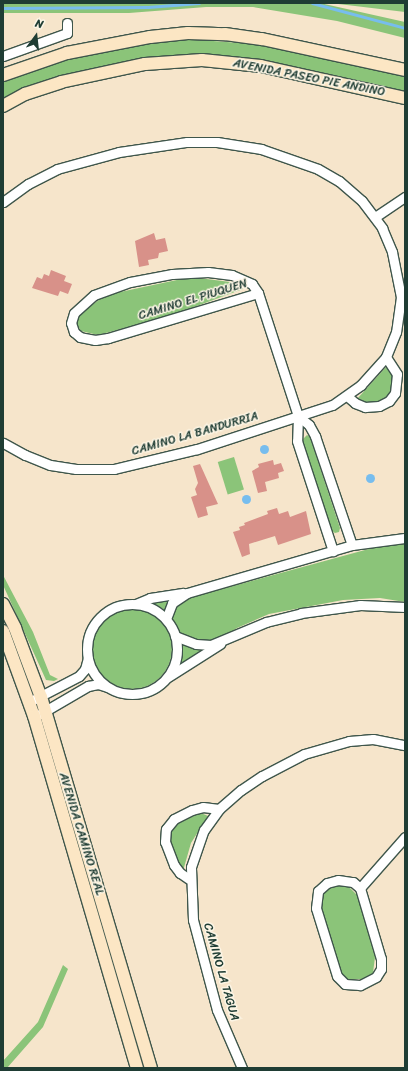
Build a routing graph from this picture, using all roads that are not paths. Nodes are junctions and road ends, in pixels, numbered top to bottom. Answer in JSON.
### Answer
{"nodes":[{"id":1,"x":67,"y":23,"type":"dead end"},
{"id":2,"x":3,"y":56,"type":"edge"},
{"id":3,"x":405,"y":70,"type":"edge"},
{"id":4,"x":3,"y":75,"type":"edge"},
{"id":5,"x":405,"y":98,"type":"edge"},
{"id":6,"x":3,"y":106,"type":"edge"},
{"id":7,"x":405,"y":197,"type":"edge"},
{"id":8,"x":3,"y":202,"type":"edge"},
{"id":9,"x":375,"y":217,"type":"junction"},
{"id":10,"x":258,"y":293,"type":"junction"},
{"id":11,"x":386,"y":356,"type":"junction"},
{"id":12,"x":347,"y":396,"type":"junction"},
{"id":13,"x":298,"y":416,"type":"junction"},
{"id":14,"x":3,"y":443,"type":"edge"},
{"id":15,"x":405,"y":538,"type":"edge"},
{"id":16,"x":352,"y":545,"type":"junction"},
{"id":17,"x":333,"y":551,"type":"junction"},
{"id":18,"x":186,"y":593,"type":"junction"},
{"id":19,"x":3,"y":604,"type":"edge"},
{"id":20,"x":136,"y":604,"type":"junction"},
{"id":21,"x":405,"y":607,"type":"edge"},
{"id":22,"x":166,"y":619,"type":"junction"},
{"id":23,"x":16,"y":628,"type":"junction"},
{"id":24,"x":3,"y":634,"type":"edge"},
{"id":25,"x":175,"y":636,"type":"junction"},
{"id":26,"x":224,"y":641,"type":"junction"},
{"id":27,"x":88,"y":658,"type":"junction"},
{"id":28,"x":165,"y":679,"type":"junction"},
{"id":29,"x":108,"y":687,"type":"junction"},
{"id":30,"x":41,"y":697,"type":"junction"},
{"id":31,"x":29,"y":702,"type":"junction"},
{"id":32,"x":46,"y":712,"type":"junction"},
{"id":33,"x":34,"y":716,"type":"junction"},
{"id":34,"x":405,"y":745,"type":"edge"},
{"id":35,"x":219,"y":809,"type":"junction"},
{"id":36,"x":405,"y":837,"type":"edge"},
{"id":37,"x":190,"y":879,"type":"junction"},
{"id":38,"x":360,"y":888,"type":"junction"},
{"id":39,"x":137,"y":1068,"type":"edge"},
{"id":40,"x":151,"y":1068,"type":"edge"},
{"id":41,"x":242,"y":1068,"type":"edge"}],
"edges":[{"from":1,"to":2,"type":"street"},
{"from":3,"to":4,"type":"main road"},
{"from":5,"to":6,"type":"main road","name":"AVENIDA PASEO PIE ANDINO"},
{"from":7,"to":9,"type":"street"},
{"from":8,"to":9,"type":"street","name":"CAMINO LA BANDURRIA"},
{"from":9,"to":11,"type":"street","name":"CAMINO LA BANDURRIA"},
{"from":10,"to":10,"type":"street","name":"CAMINO EL PIUQUEN"},
{"from":10,"to":13,"type":"street"},
{"from":11,"to":12,"type":"street","name":"CAMINO LA BANDURRIA"},
{"from":11,"to":12,"type":"street"},
{"from":12,"to":13,"type":"street","name":"CAMINO LA BANDURRIA"},
{"from":13,"to":14,"type":"street","name":"CAMINO LA BANDURRIA"},
{"from":13,"to":16,"type":"street"},
{"from":13,"to":17,"type":"street"},
{"from":15,"to":16,"type":"street"},
{"from":16,"to":17,"type":"street"},
{"from":17,"to":18,"type":"street"},
{"from":18,"to":20,"type":"street"},
{"from":18,"to":22,"type":"street"},
{"from":19,"to":23,"type":"main road","name":"AVENIDA CAMINO REAL"},
{"from":20,"to":22,"type":"street"},
{"from":20,"to":27,"type":"street"},
{"from":21,"to":26,"type":"street"},
{"from":22,"to":25,"type":"street"},
{"from":23,"to":24,"type":"street"},
{"from":23,"to":30,"type":"main road","name":"AVENIDA CAMINO REAL"},
{"from":24,"to":31,"type":"main road","name":"AVENIDA CAMINO REAL"},
{"from":25,"to":26,"type":"street"},
{"from":25,"to":28,"type":"street"},
{"from":26,"to":28,"type":"street"},
{"from":27,"to":29,"type":"street"},
{"from":27,"to":30,"type":"street"},
{"from":28,"to":29,"type":"street"},
{"from":29,"to":32,"type":"street"},
{"from":30,"to":31,"type":"street"},
{"from":30,"to":32,"type":"main road","name":"AVENIDA CAMINO REAL"},
{"from":31,"to":33,"type":"main road","name":"AVENIDA CAMINO REAL"},
{"from":32,"to":33,"type":"street"},
{"from":32,"to":40,"type":"main road","name":"AVENIDA CAMINO REAL"},
{"from":33,"to":39,"type":"main road","name":"AVENIDA CAMINO REAL"},
{"from":34,"to":35,"type":"street","name":"CAMINO LA TAGUA"},
{"from":35,"to":37,"type":"street","name":"CAMINO LA TAGUA"},
{"from":35,"to":37,"type":"street"},
{"from":36,"to":38,"type":"street"},
{"from":37,"to":41,"type":"street","name":"CAMINO LA TAGUA"},
{"from":38,"to":38,"type":"street"}]}
